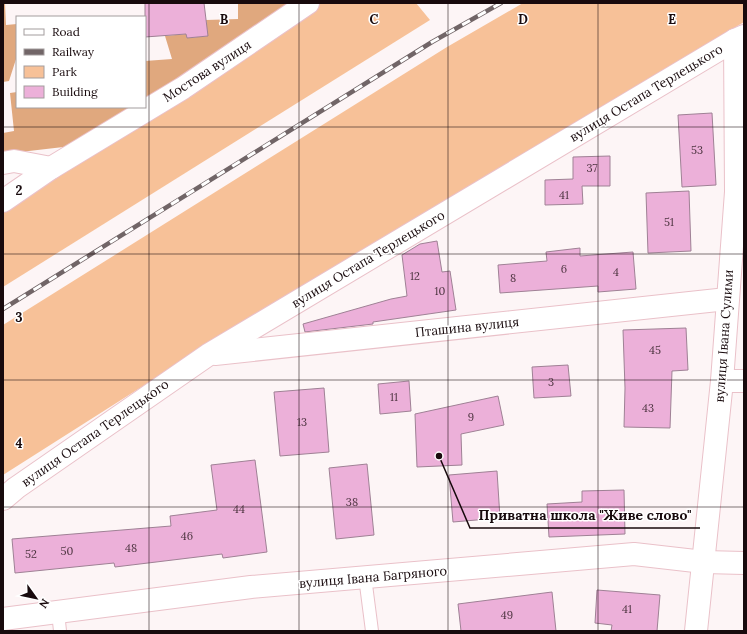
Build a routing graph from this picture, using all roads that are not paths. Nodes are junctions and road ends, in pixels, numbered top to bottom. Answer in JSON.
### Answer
{"nodes":[{"id":1,"x":308,"y":3,"type":"edge"},
{"id":2,"x":739,"y":38,"type":"edge"},
{"id":3,"x":3,"y":163,"type":"edge"},
{"id":4,"x":51,"y":168,"type":"junction"},
{"id":5,"x":740,"y":192,"type":"edge"},
{"id":6,"x":3,"y":201,"type":"edge"},
{"id":7,"x":727,"y":299,"type":"junction"},
{"id":8,"x":208,"y":354,"type":"junction"},
{"id":9,"x":722,"y":381,"type":"junction"},
{"id":10,"x":744,"y":381,"type":"edge"},
{"id":11,"x":3,"y":499,"type":"edge"},
{"id":12,"x":704,"y":562,"type":"junction"},
{"id":13,"x":744,"y":563,"type":"edge"},
{"id":14,"x":365,"y":577,"type":"junction"},
{"id":15,"x":3,"y":619,"type":"edge"},
{"id":16,"x":59,"y":622,"type":"edge"},
{"id":17,"x":372,"y":631,"type":"edge"},
{"id":18,"x":696,"y":631,"type":"edge"}],
"edges":[{"from":1,"to":4,"type":"street","name":"Мостова вулиця"},
{"from":2,"to":5,"type":"street","name":"вулиця Івана Сулими"},
{"from":2,"to":8,"type":"street","name":"вулиця Остапа Терлецького"},
{"from":3,"to":4,"type":"street"},
{"from":4,"to":6,"type":"street","name":"Мостова вулиця"},
{"from":5,"to":7,"type":"street","name":"вулиця Івана Сулими"},
{"from":7,"to":8,"type":"street","name":"Пташина вулиця"},
{"from":7,"to":9,"type":"street","name":"вулиця Івана Сулими"},
{"from":8,"to":11,"type":"street","name":"вулиця Остапа Терлецького"},
{"from":9,"to":10,"type":"street"},
{"from":9,"to":12,"type":"street","name":"вулиця Івана Сулими"},
{"from":12,"to":13,"type":"street","name":"вулиця Івана Багряного"},
{"from":12,"to":14,"type":"street","name":"вулиця Івана Багряного"},
{"from":12,"to":18,"type":"street","name":"вулиця Івана Сулими"},
{"from":14,"to":16,"type":"street","name":"вулиця Івана Багряного"},
{"from":14,"to":17,"type":"lane"},
{"from":15,"to":16,"type":"street","name":"вулиця Івана Багряного"}]}
